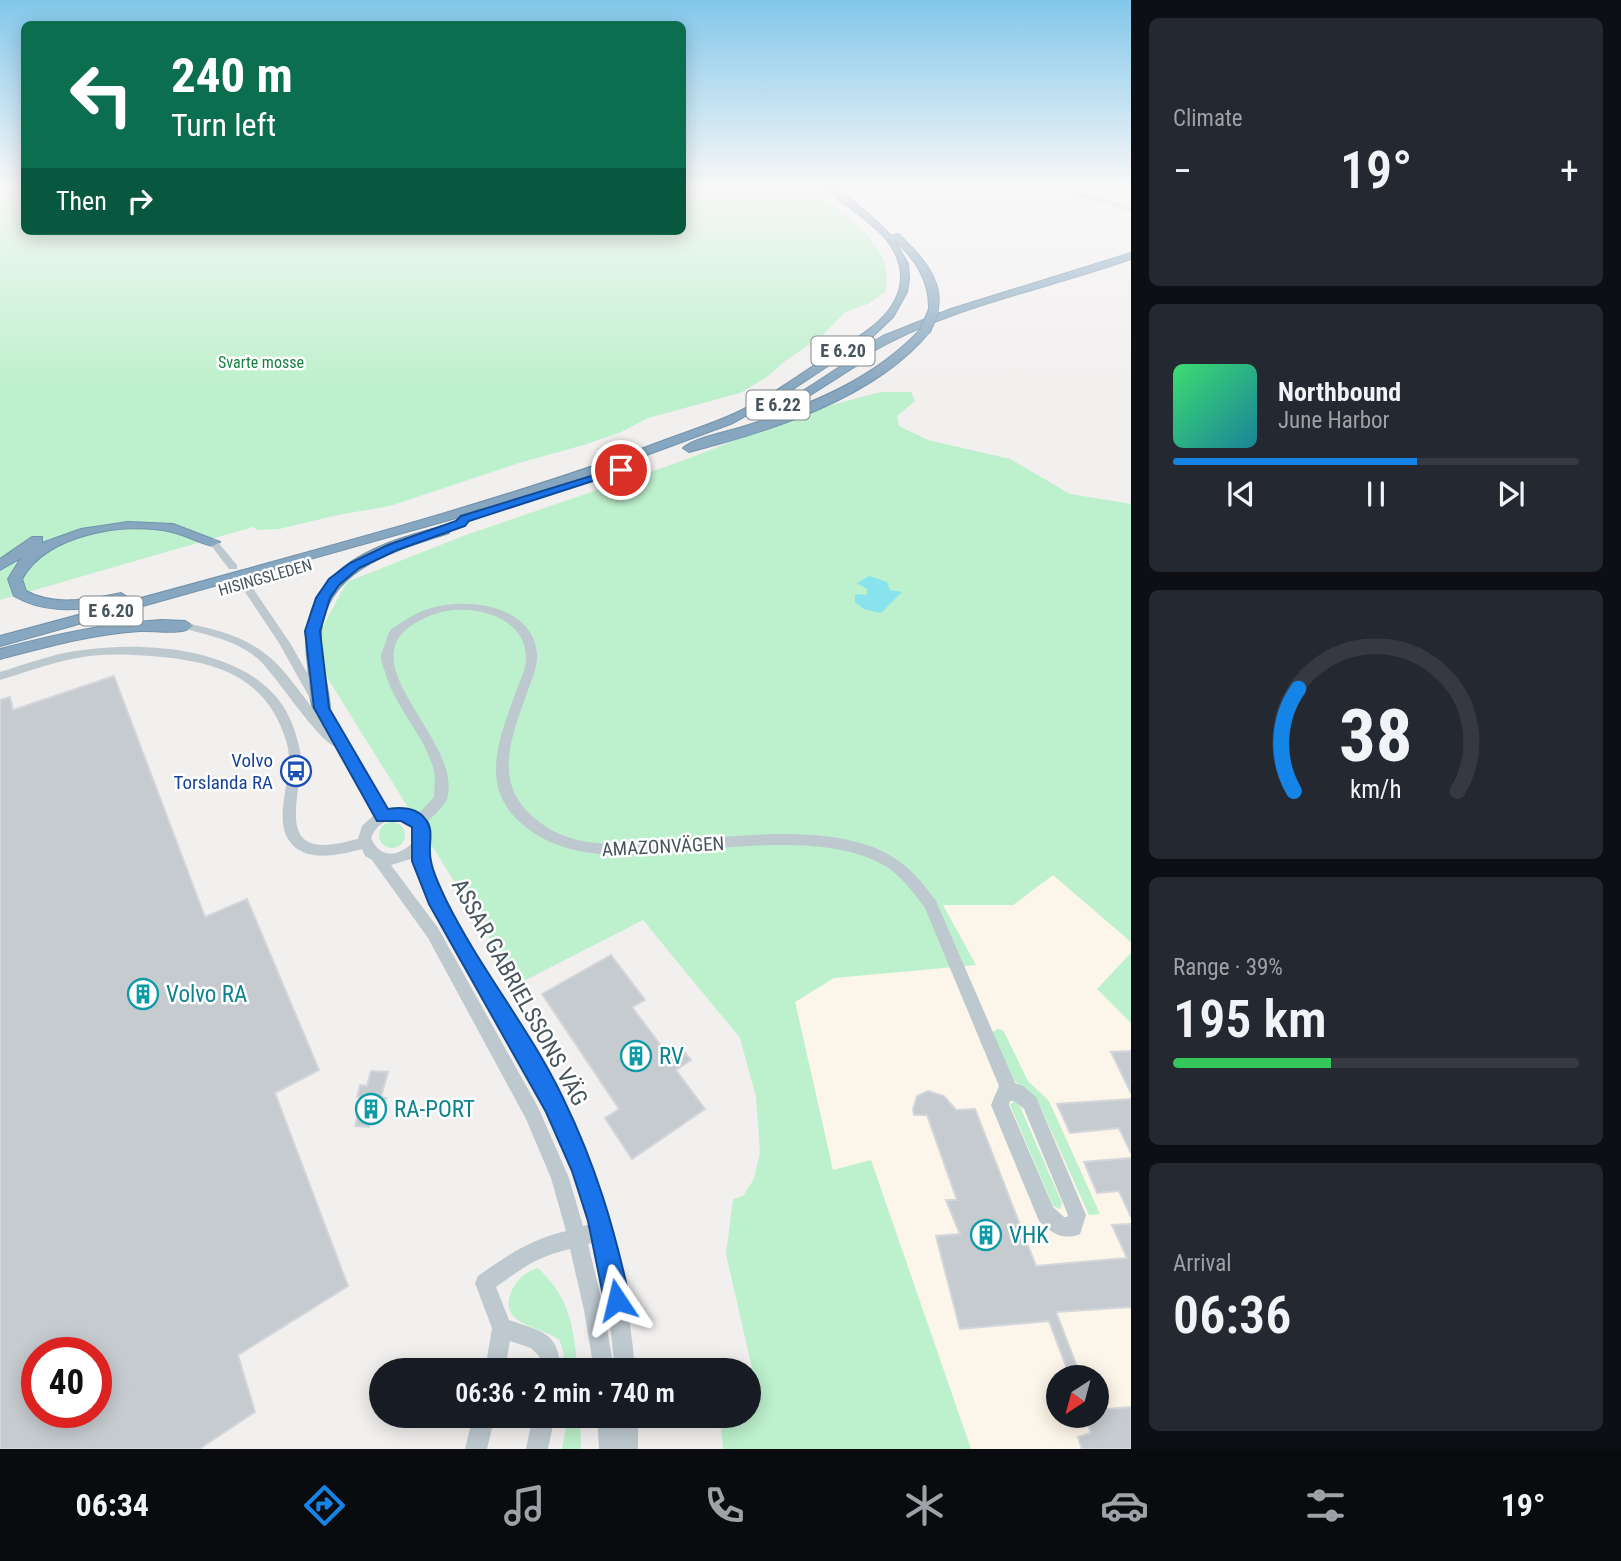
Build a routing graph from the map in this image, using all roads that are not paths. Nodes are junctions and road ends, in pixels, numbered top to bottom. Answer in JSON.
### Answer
{"nodes":[{"id":1,"x":898,"y":253,"type":"edge"},
{"id":2,"x":912,"y":253,"type":"edge"},
{"id":3,"x":1126,"y":253,"type":"edge"},
{"id":4,"x":1131,"y":258,"type":"edge"},
{"id":5,"x":1112,"y":264,"type":"junction"},
{"id":6,"x":700,"y":444,"type":"junction"},
{"id":7,"x":624,"y":461,"type":"junction"},
{"id":8,"x":465,"y":519,"type":"junction"},
{"id":9,"x":213,"y":542,"type":"junction"},
{"id":10,"x":0,"y":566,"type":"edge"},
{"id":11,"x":233,"y":566,"type":"dead end"},
{"id":12,"x":222,"y":582,"type":"junction"},
{"id":13,"x":246,"y":586,"type":"dead end"},
{"id":14,"x":186,"y":626,"type":"joint"},
{"id":15,"x":0,"y":641,"type":"edge"},
{"id":16,"x":0,"y":651,"type":"edge"},
{"id":17,"x":0,"y":676,"type":"edge"},
{"id":18,"x":321,"y":708,"type":"junction"},
{"id":19,"x":349,"y":755,"type":"junction"},
{"id":20,"x":383,"y":816,"type":"junction"},
{"id":21,"x":419,"y":822,"type":"junction"},
{"id":22,"x":420,"y":843,"type":"junction"},
{"id":23,"x":370,"y":850,"type":"junction"},
{"id":24,"x":1010,"y":1092,"type":"junction"},
{"id":25,"x":602,"y":1231,"type":"junction"},
{"id":26,"x":577,"y":1237,"type":"junction"},
{"id":27,"x":502,"y":1328,"type":"junction"},
{"id":28,"x":497,"y":1358,"type":"edge"},
{"id":29,"x":550,"y":1358,"type":"edge"},
{"id":30,"x":602,"y":1358,"type":"edge"},
{"id":31,"x":624,"y":1358,"type":"edge"},
{"id":32,"x":481,"y":1428,"type":"edge"},
{"id":33,"x":541,"y":1428,"type":"edge"},
{"id":34,"x":609,"y":1428,"type":"edge"},
{"id":35,"x":627,"y":1428,"type":"edge"},
{"id":36,"x":476,"y":1449,"type":"edge"},
{"id":37,"x":537,"y":1449,"type":"edge"},
{"id":38,"x":610,"y":1449,"type":"edge"},
{"id":39,"x":627,"y":1449,"type":"edge"}],
"edges":[{"from":1,"to":7,"type":"highway","name":"HISINGSLEDEN","number":"E 6.20"},
{"from":2,"to":6,"type":"highway","name":"HISINGSLEDEN","number":"E 6.20","bridge":true},
{"from":3,"to":5,"type":"highway","number":"E 6.22"},
{"from":4,"to":5,"type":"highway","number":"E 6.22"},
{"from":5,"to":6,"type":"highway","number":"E 6.22"},
{"from":5,"to":7,"type":"highway","number":"E 6.22"},
{"from":6,"to":8,"type":"highway","name":"HISINGSLEDEN","number":"E 6.20"},
{"from":7,"to":12,"type":"highway","name":"HISINGSLEDEN","number":"E 6.20"},
{"from":8,"to":16,"type":"highway","name":"HISINGSLEDEN","number":"E 6.20"},
{"from":8,"to":18,"type":"highway"},
{"from":9,"to":10,"type":"highway"},
{"from":9,"to":11,"type":"street"},
{"from":9,"to":12,"type":"highway"},
{"from":12,"to":15,"type":"highway","name":"HISINGSLEDEN","number":"E 6.20"},
{"from":13,"to":18,"type":"street"},
{"from":14,"to":16,"type":"highway","number":"E 6.20"},
{"from":14,"to":19,"type":"street"},
{"from":17,"to":23,"type":"street"},
{"from":18,"to":19,"type":"street"},
{"from":19,"to":20,"type":"street"},
{"from":20,"to":21,"type":"street"},
{"from":20,"to":23,"type":"street"},
{"from":21,"to":22,"type":"street"},
{"from":21,"to":24,"type":"street","name":"AMAZONVÄGEN"},
{"from":22,"to":23,"type":"street"},
{"from":22,"to":25,"type":"street","name":"ASSAR GABRIELSSONS VÄG"},
{"from":23,"to":26,"type":"street"},
{"from":24,"to":24,"type":"street","name":"AMAZONVÄGEN"},
{"from":25,"to":26,"type":"street"},
{"from":25,"to":31,"type":"street","name":"ASSAR GABRIELSSONS VÄG"},
{"from":26,"to":27,"type":"street"},
{"from":26,"to":30,"type":"street"},
{"from":27,"to":28,"type":"street"},
{"from":27,"to":29,"type":"street"},
{"from":32,"to":36,"type":"street"},
{"from":33,"to":37,"type":"street"},
{"from":34,"to":38,"type":"street"},
{"from":35,"to":39,"type":"street"}]}
